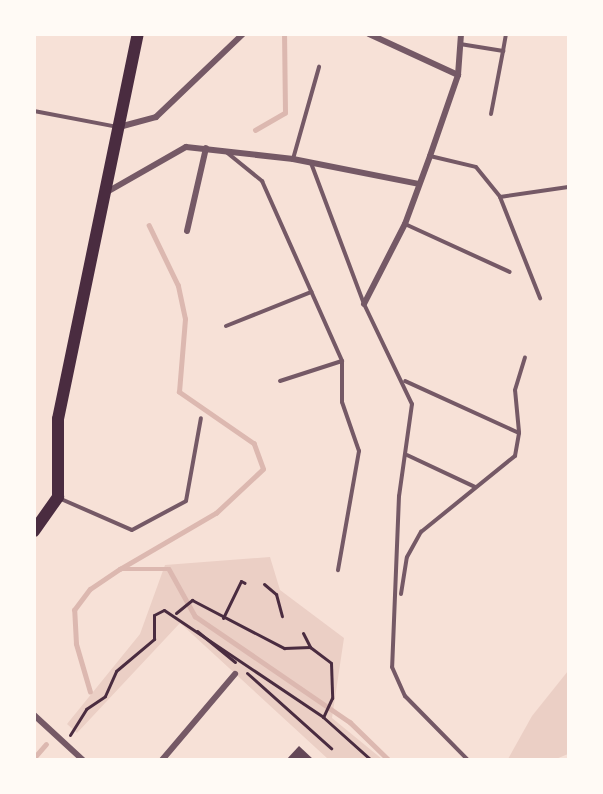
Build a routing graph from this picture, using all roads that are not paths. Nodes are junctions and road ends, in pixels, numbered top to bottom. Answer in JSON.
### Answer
{"nodes":[{"id":1,"x":138,"y":34,"type":"edge"},
{"id":2,"x":243,"y":34,"type":"edge"},
{"id":3,"x":369,"y":34,"type":"edge"},
{"id":4,"x":461,"y":34,"type":"edge"},
{"id":5,"x":506,"y":34,"type":"edge"},
{"id":6,"x":460,"y":44,"type":"junction"},
{"id":7,"x":503,"y":51,"type":"junction"},
{"id":8,"x":319,"y":66,"type":"dead end"},
{"id":9,"x":458,"y":75,"type":"junction"},
{"id":10,"x":34,"y":111,"type":"edge"},
{"id":11,"x":491,"y":114,"type":"dead end"},
{"id":12,"x":119,"y":127,"type":"junction"},
{"id":13,"x":206,"y":148,"type":"junction"},
{"id":14,"x":225,"y":150,"type":"junction"},
{"id":15,"x":430,"y":156,"type":"junction"},
{"id":16,"x":293,"y":159,"type":"junction"},
{"id":17,"x":311,"y":163,"type":"junction"},
{"id":18,"x":419,"y":184,"type":"junction"},
{"id":19,"x":568,"y":187,"type":"edge"},
{"id":20,"x":106,"y":192,"type":"junction"},
{"id":21,"x":500,"y":197,"type":"junction"},
{"id":22,"x":405,"y":224,"type":"junction"},
{"id":23,"x":187,"y":231,"type":"dead end"},
{"id":24,"x":510,"y":272,"type":"dead end"},
{"id":25,"x":311,"y":292,"type":"junction"},
{"id":26,"x":540,"y":298,"type":"dead end"},
{"id":27,"x":364,"y":304,"type":"junction"},
{"id":28,"x":226,"y":326,"type":"dead end"},
{"id":29,"x":525,"y":357,"type":"dead end"},
{"id":30,"x":342,"y":361,"type":"junction"},
{"id":31,"x":404,"y":380,"type":"junction"},
{"id":32,"x":280,"y":381,"type":"dead end"},
{"id":33,"x":201,"y":418,"type":"dead end"},
{"id":34,"x":519,"y":433,"type":"junction"},
{"id":35,"x":407,"y":455,"type":"junction"},
{"id":36,"x":475,"y":487,"type":"junction"},
{"id":37,"x":58,"y":497,"type":"junction"},
{"id":38,"x":34,"y":531,"type":"edge"},
{"id":39,"x":338,"y":570,"type":"dead end"},
{"id":40,"x":401,"y":594,"type":"dead end"},
{"id":41,"x":235,"y":674,"type":"dead end"},
{"id":42,"x":34,"y":715,"type":"edge"},
{"id":43,"x":83,"y":759,"type":"edge"},
{"id":44,"x":162,"y":759,"type":"edge"},
{"id":45,"x":468,"y":759,"type":"edge"}],
"edges":[{"from":1,"to":12,"type":"main road"},
{"from":2,"to":12,"type":"street"},
{"from":3,"to":9,"type":"street"},
{"from":4,"to":6,"type":"street"},
{"from":5,"to":7,"type":"lane"},
{"from":6,"to":7,"type":"lane"},
{"from":6,"to":9,"type":"street"},
{"from":7,"to":11,"type":"lane"},
{"from":8,"to":16,"type":"lane"},
{"from":9,"to":15,"type":"street"},
{"from":10,"to":12,"type":"lane"},
{"from":12,"to":20,"type":"main road"},
{"from":13,"to":14,"type":"street"},
{"from":13,"to":20,"type":"street"},
{"from":13,"to":23,"type":"street"},
{"from":14,"to":16,"type":"street"},
{"from":14,"to":25,"type":"lane"},
{"from":15,"to":18,"type":"street"},
{"from":15,"to":21,"type":"lane"},
{"from":16,"to":17,"type":"street"},
{"from":17,"to":18,"type":"street"},
{"from":17,"to":27,"type":"lane"},
{"from":18,"to":22,"type":"street"},
{"from":19,"to":21,"type":"lane"},
{"from":20,"to":37,"type":"main road"},
{"from":21,"to":26,"type":"lane"},
{"from":22,"to":24,"type":"lane"},
{"from":22,"to":27,"type":"street"},
{"from":25,"to":28,"type":"lane"},
{"from":25,"to":30,"type":"lane"},
{"from":27,"to":31,"type":"lane"},
{"from":29,"to":34,"type":"lane"},
{"from":30,"to":32,"type":"lane"},
{"from":30,"to":39,"type":"lane"},
{"from":31,"to":34,"type":"lane"},
{"from":31,"to":35,"type":"lane"},
{"from":33,"to":37,"type":"lane"},
{"from":34,"to":36,"type":"lane"},
{"from":35,"to":36,"type":"lane"},
{"from":35,"to":45,"type":"lane"},
{"from":36,"to":40,"type":"lane"},
{"from":37,"to":38,"type":"main road"},
{"from":41,"to":44,"type":"street"},
{"from":42,"to":43,"type":"street"}]}
